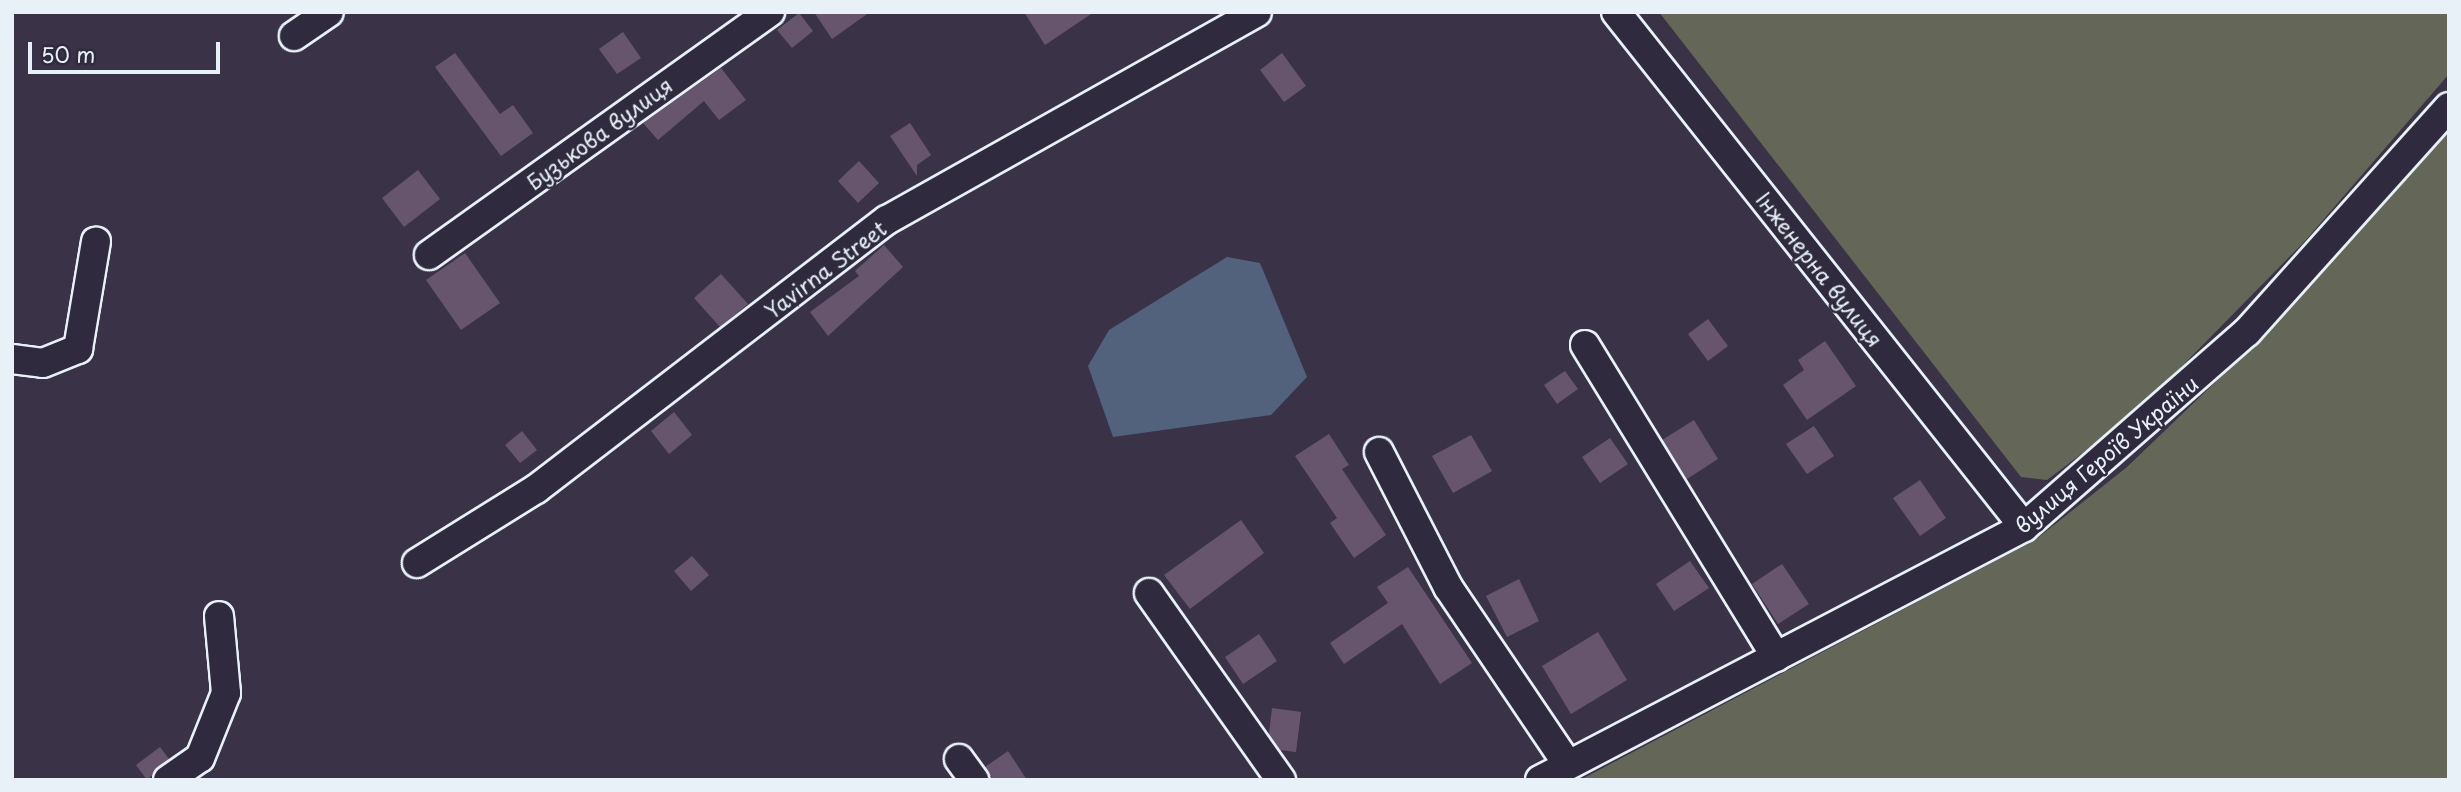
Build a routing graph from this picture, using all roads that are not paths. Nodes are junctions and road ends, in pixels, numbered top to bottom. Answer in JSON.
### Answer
{"nodes":[{"id":1,"x":329,"y":12,"type":"edge"},
{"id":2,"x":770,"y":12,"type":"edge"},
{"id":3,"x":1256,"y":12,"type":"edge"},
{"id":4,"x":1616,"y":12,"type":"edge"},
{"id":5,"x":294,"y":36,"type":"dead end"},
{"id":6,"x":2449,"y":107,"type":"edge"},
{"id":7,"x":96,"y":242,"type":"dead end"},
{"id":8,"x":429,"y":256,"type":"dead end"},
{"id":9,"x":1585,"y":345,"type":"dead end"},
{"id":10,"x":12,"y":359,"type":"edge"},
{"id":11,"x":1379,"y":452,"type":"dead end"},
{"id":12,"x":2024,"y":527,"type":"junction"},
{"id":13,"x":417,"y":563,"type":"dead end"},
{"id":14,"x":1149,"y":593,"type":"dead end"},
{"id":15,"x":219,"y":616,"type":"dead end"},
{"id":16,"x":1776,"y":657,"type":"junction"},
{"id":17,"x":1566,"y":762,"type":"junction"},
{"id":18,"x":168,"y":780,"type":"edge"},
{"id":19,"x":1281,"y":780,"type":"edge"},
{"id":20,"x":1540,"y":780,"type":"edge"}],
"edges":[{"from":1,"to":5,"type":"street"},
{"from":2,"to":8,"type":"street","name":"Бузькова вулиця"},
{"from":3,"to":13,"type":"street","name":"Yavirna Street"},
{"from":4,"to":12,"type":"street","name":"Інженерна вулиця"},
{"from":6,"to":12,"type":"street","name":"вулиця Героїв України"},
{"from":7,"to":10,"type":"street"},
{"from":9,"to":16,"type":"street"},
{"from":11,"to":17,"type":"street"},
{"from":12,"to":16,"type":"street","name":"вулиця Героїв України"},
{"from":14,"to":19,"type":"street"},
{"from":15,"to":18,"type":"street"},
{"from":16,"to":17,"type":"street","name":"вулиця Героїв України"},
{"from":17,"to":20,"type":"street","name":"вулиця Героїв України"}]}
